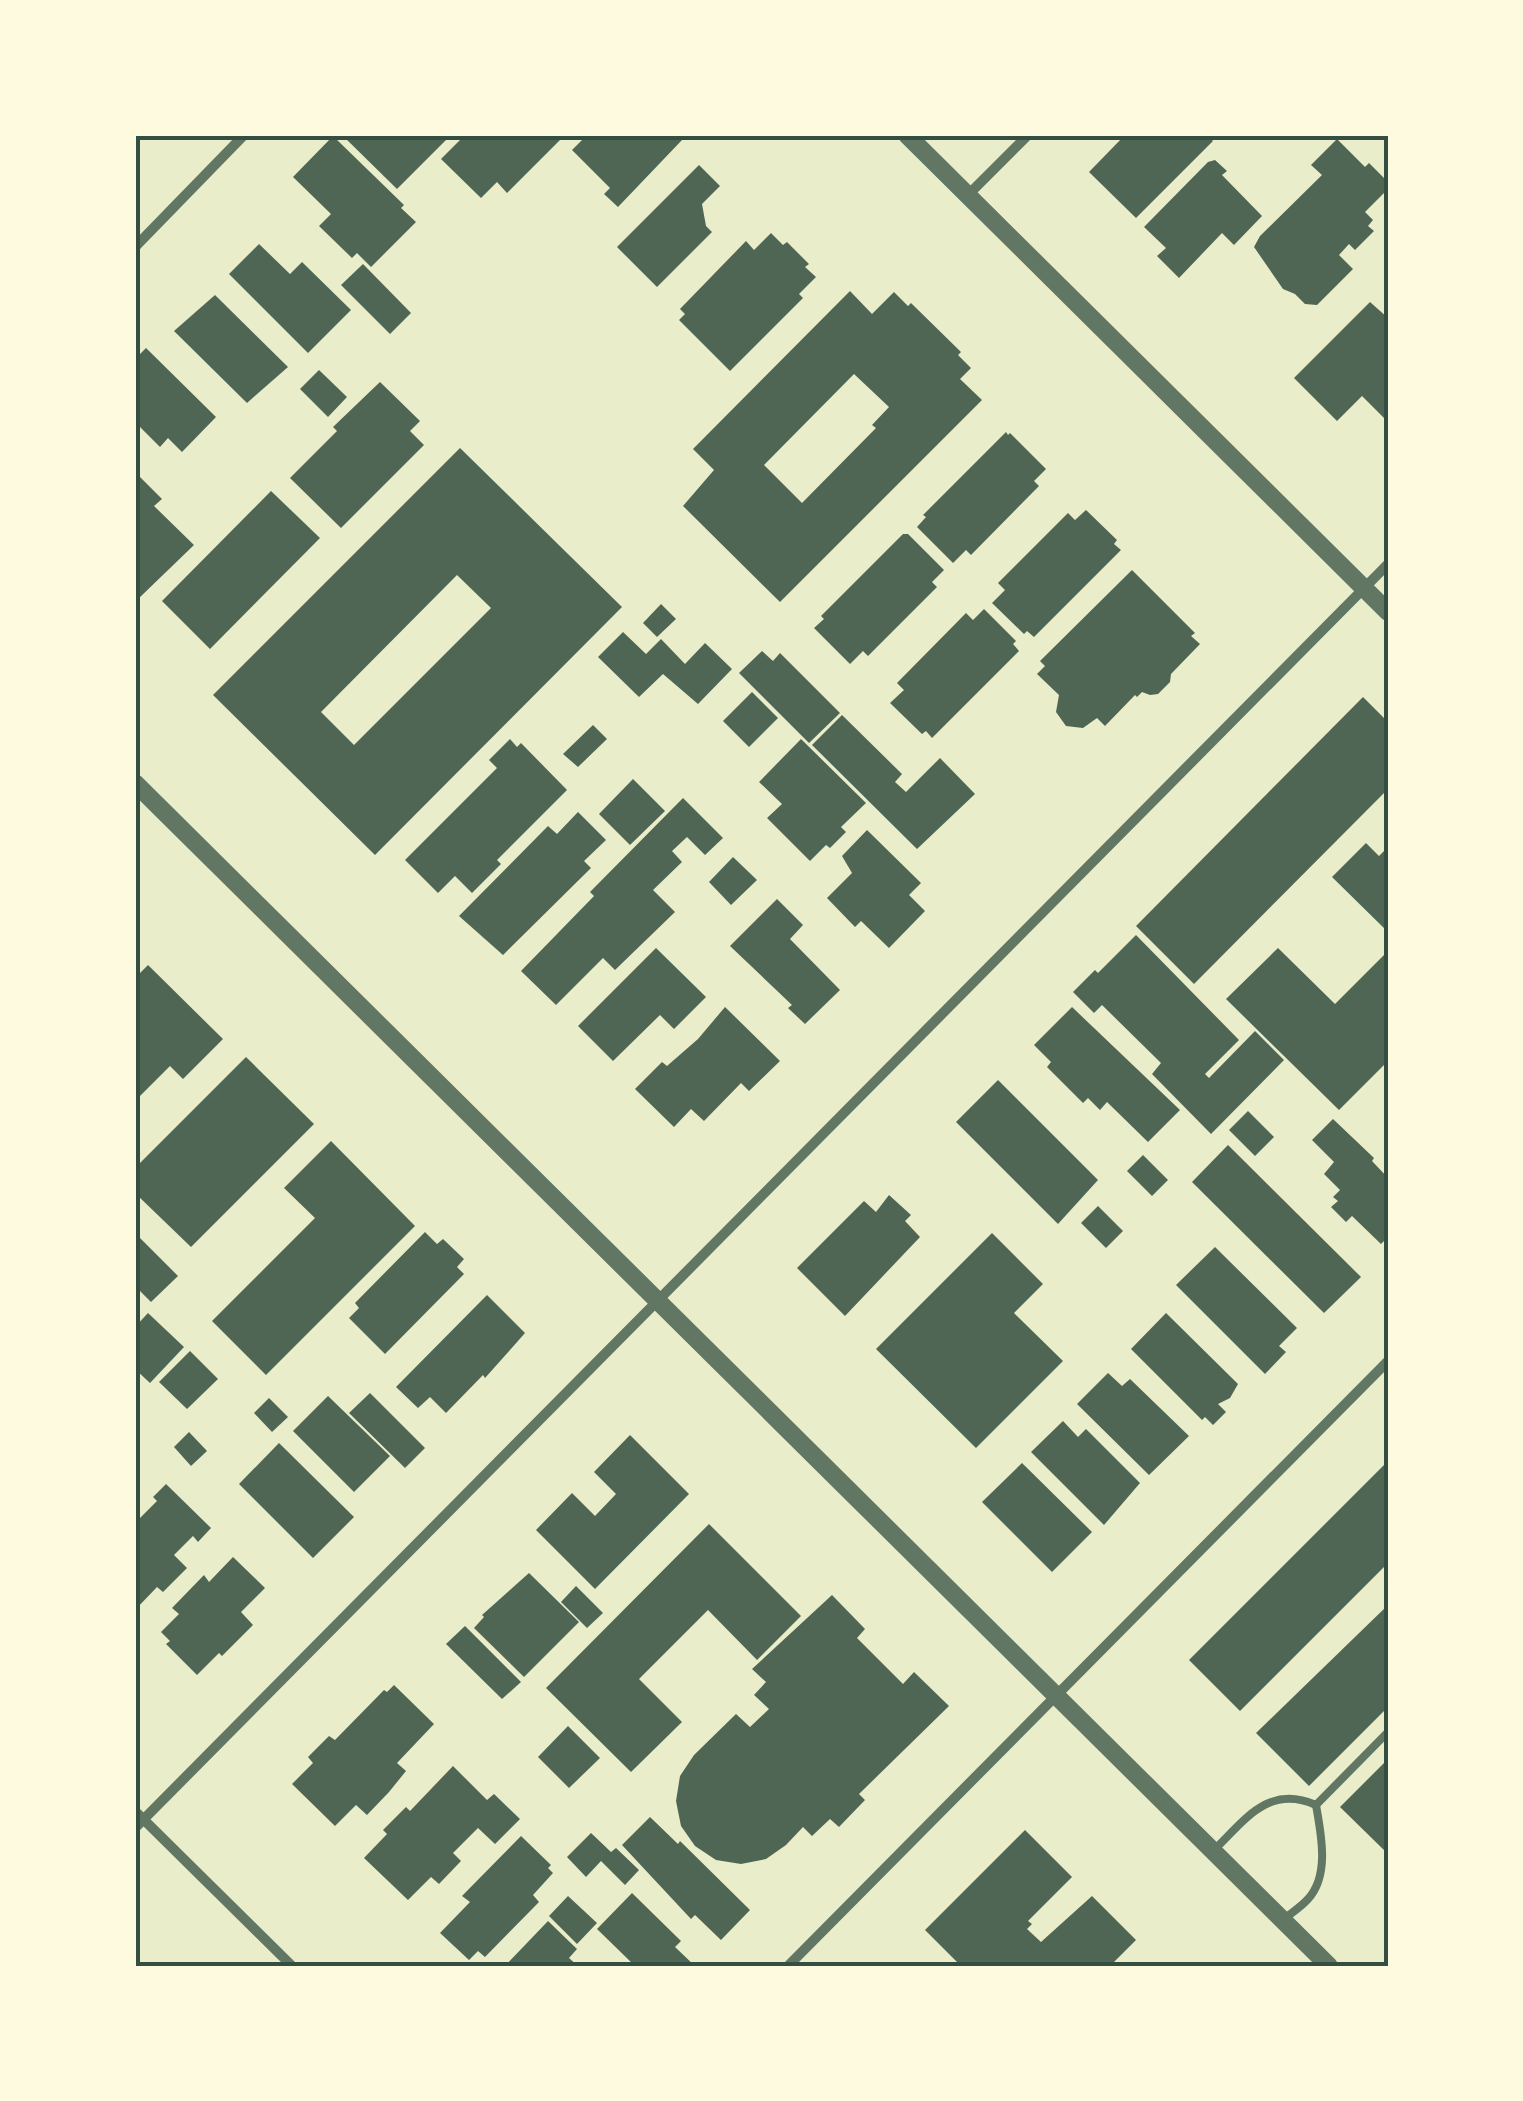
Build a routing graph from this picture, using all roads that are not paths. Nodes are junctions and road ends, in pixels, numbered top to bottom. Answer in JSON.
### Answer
{"nodes":[{"id":1,"x":244,"y":135,"type":"edge"},
{"id":2,"x":907,"y":135,"type":"edge"},
{"id":3,"x":1028,"y":135,"type":"edge"},
{"id":4,"x":968,"y":195,"type":"junction"},
{"id":5,"x":135,"y":247,"type":"edge"},
{"id":6,"x":1388,"y":564,"type":"edge"},
{"id":7,"x":1364,"y":588,"type":"junction"},
{"id":8,"x":1388,"y":612,"type":"edge"},
{"id":9,"x":135,"y":782,"type":"edge"},
{"id":10,"x":660,"y":1302,"type":"junction"},
{"id":11,"x":1388,"y":1361,"type":"edge"},
{"id":12,"x":1055,"y":1694,"type":"junction"},
{"id":13,"x":1388,"y":1732,"type":"edge"},
{"id":14,"x":1316,"y":1805,"type":"junction"},
{"id":15,"x":138,"y":1819,"type":"edge"},
{"id":16,"x":1214,"y":1851,"type":"junction"},
{"id":17,"x":1283,"y":1920,"type":"junction"},
{"id":18,"x":292,"y":1966,"type":"edge"},
{"id":19,"x":788,"y":1966,"type":"edge"},
{"id":20,"x":1329,"y":1966,"type":"edge"}],
"edges":[{"from":1,"to":5,"type":"street"},
{"from":2,"to":4,"type":"street"},
{"from":3,"to":4,"type":"street"},
{"from":4,"to":7,"type":"street"},
{"from":6,"to":7,"type":"street"},
{"from":7,"to":8,"type":"street"},
{"from":7,"to":10,"type":"street"},
{"from":9,"to":10,"type":"street"},
{"from":10,"to":12,"type":"street"},
{"from":10,"to":15,"type":"street"},
{"from":11,"to":12,"type":"street"},
{"from":12,"to":16,"type":"street"},
{"from":12,"to":19,"type":"street"},
{"from":13,"to":14,"type":"lane"},
{"from":14,"to":16,"type":"lane"},
{"from":14,"to":17,"type":"lane"},
{"from":15,"to":18,"type":"street"},
{"from":16,"to":17,"type":"street"},
{"from":17,"to":20,"type":"street"}]}
